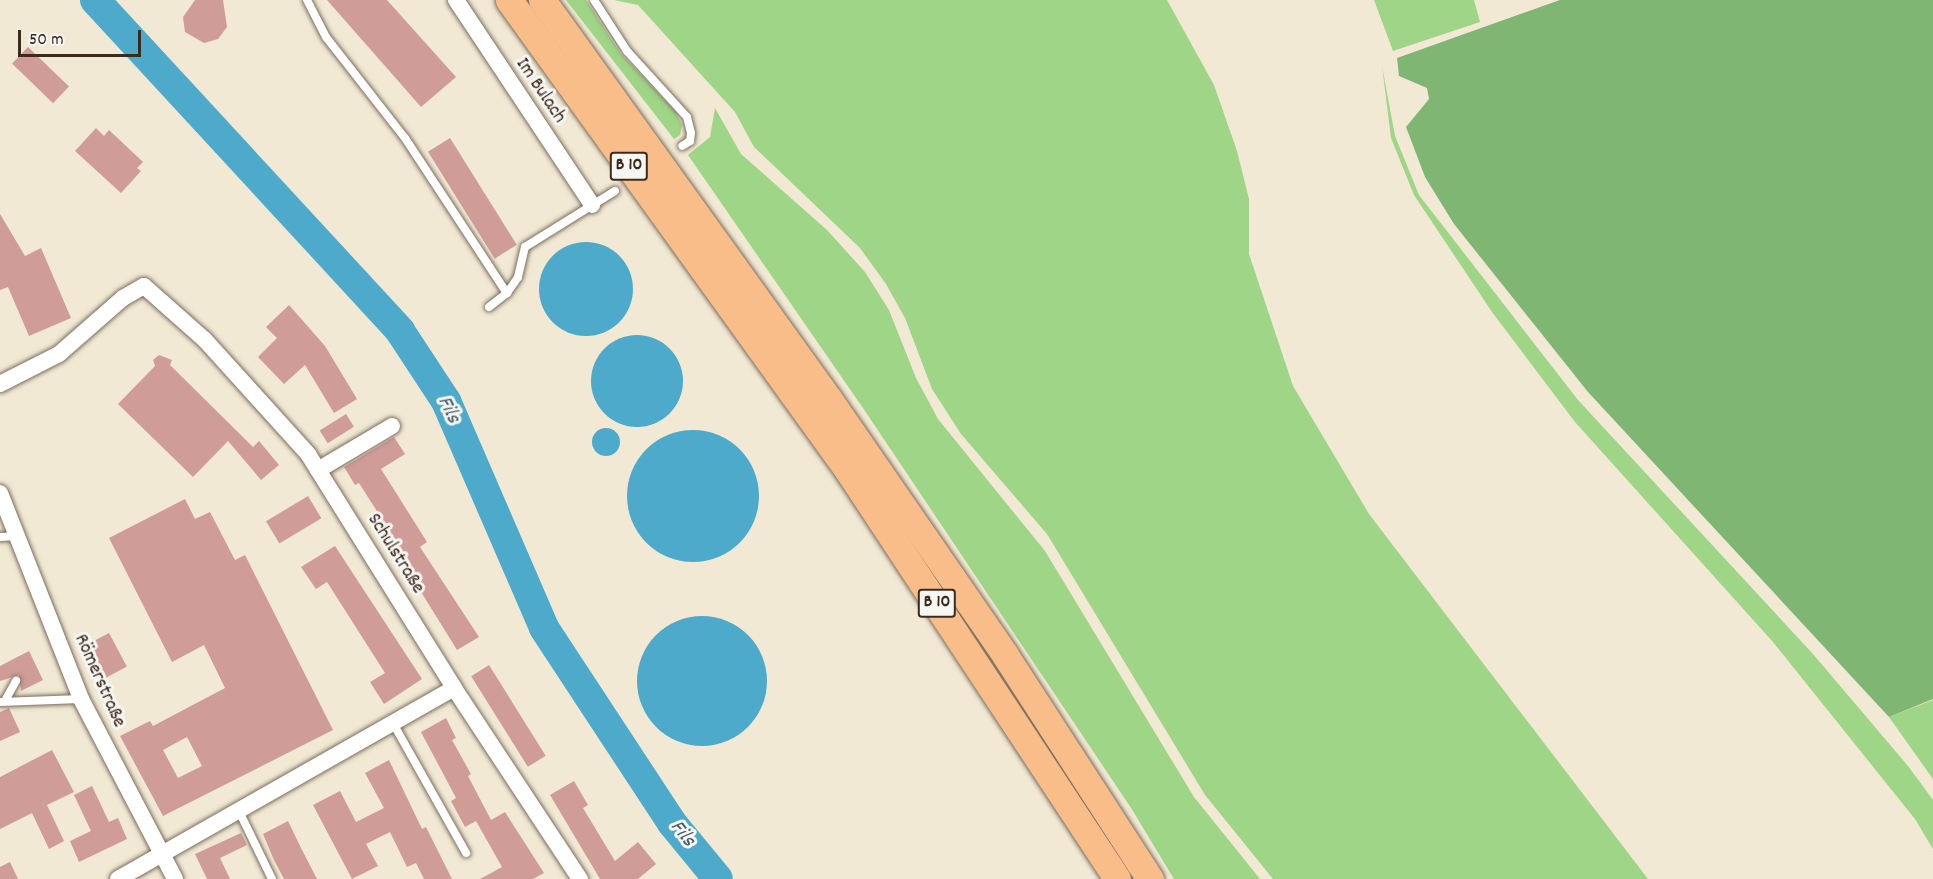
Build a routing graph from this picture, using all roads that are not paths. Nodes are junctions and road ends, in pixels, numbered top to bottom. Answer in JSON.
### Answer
{"nodes":[{"id":1,"x":307,"y":0,"type":"edge"},
{"id":2,"x":456,"y":0,"type":"edge"},
{"id":3,"x":509,"y":0,"type":"edge"},
{"id":4,"x":542,"y":0,"type":"edge"},
{"id":5,"x":594,"y":0,"type":"edge"},
{"id":6,"x":682,"y":146,"type":"dead end"},
{"id":7,"x":615,"y":191,"type":"dead end"},
{"id":8,"x":592,"y":205,"type":"junction"},
{"id":9,"x":507,"y":293,"type":"junction"},
{"id":10,"x":489,"y":307,"type":"dead end"},
{"id":11,"x":0,"y":384,"type":"edge"},
{"id":12,"x":392,"y":426,"type":"dead end"},
{"id":13,"x":318,"y":470,"type":"junction"},
{"id":14,"x":0,"y":493,"type":"edge"},
{"id":15,"x":8,"y":536,"type":"edge"},
{"id":16,"x":16,"y":681,"type":"dead end"},
{"id":17,"x":454,"y":688,"type":"junction"},
{"id":18,"x":81,"y":699,"type":"junction"},
{"id":19,"x":3,"y":700,"type":"edge"},
{"id":20,"x":394,"y":725,"type":"junction"},
{"id":21,"x":239,"y":811,"type":"junction"},
{"id":22,"x":466,"y":853,"type":"dead end"},
{"id":23,"x":162,"y":854,"type":"junction"},
{"id":24,"x":118,"y":879,"type":"edge"},
{"id":25,"x":175,"y":879,"type":"edge"},
{"id":26,"x":272,"y":879,"type":"edge"},
{"id":27,"x":580,"y":879,"type":"edge"},
{"id":28,"x":1117,"y":879,"type":"edge"},
{"id":29,"x":1150,"y":879,"type":"edge"}],
"edges":[{"from":1,"to":9,"type":"lane"},
{"from":2,"to":8,"type":"street","name":"Im Bulach"},
{"from":3,"to":28,"type":"highway","number":"B 10"},
{"from":4,"to":29,"type":"highway","number":"B 10"},
{"from":5,"to":6,"type":"lane"},
{"from":7,"to":8,"type":"lane"},
{"from":8,"to":9,"type":"lane"},
{"from":9,"to":10,"type":"lane"},
{"from":11,"to":13,"type":"street","name":"Schulstraße"},
{"from":12,"to":13,"type":"street"},
{"from":13,"to":17,"type":"street","name":"Schulstraße"},
{"from":14,"to":15,"type":"street","name":"Römerstraße"},
{"from":15,"to":18,"type":"street","name":"Römerstraße"},
{"from":16,"to":19,"type":"lane"},
{"from":17,"to":20,"type":"street"},
{"from":17,"to":27,"type":"street","name":"Schulstraße"},
{"from":18,"to":19,"type":"lane"},
{"from":18,"to":23,"type":"street","name":"Römerstraße"},
{"from":20,"to":21,"type":"street"},
{"from":20,"to":22,"type":"lane"},
{"from":21,"to":23,"type":"street"},
{"from":21,"to":26,"type":"lane"},
{"from":23,"to":24,"type":"street"},
{"from":23,"to":25,"type":"street","name":"Römerstraße"}]}
